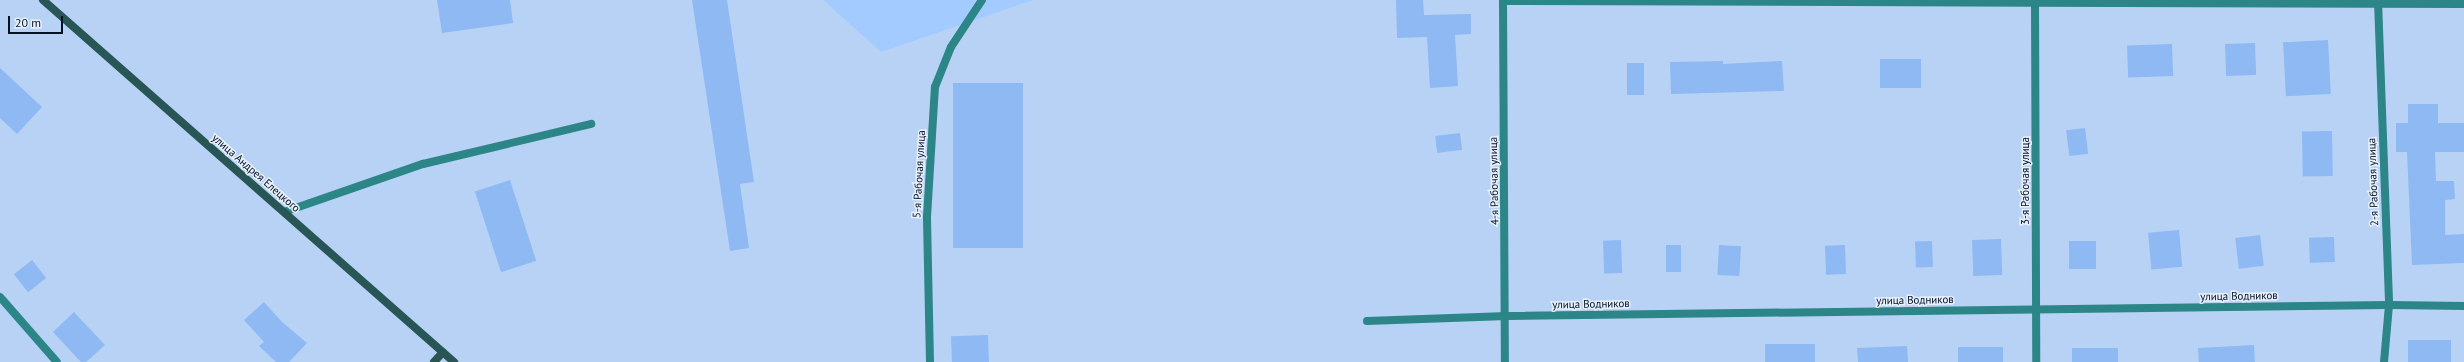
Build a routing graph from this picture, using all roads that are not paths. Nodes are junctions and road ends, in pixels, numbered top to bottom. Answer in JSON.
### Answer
{"nodes":[{"id":1,"x":43,"y":0,"type":"edge"},
{"id":2,"x":982,"y":0,"type":"edge"},
{"id":3,"x":1503,"y":1,"type":"edge"},
{"id":4,"x":2035,"y":2,"type":"edge"},
{"id":5,"x":2378,"y":2,"type":"edge"},
{"id":6,"x":2464,"y":4,"type":"edge"},
{"id":7,"x":591,"y":124,"type":"dead end"},
{"id":8,"x":284,"y":212,"type":"junction"},
{"id":9,"x":0,"y":297,"type":"edge"},
{"id":10,"x":2389,"y":305,"type":"junction"},
{"id":11,"x":2464,"y":306,"type":"edge"},
{"id":12,"x":2036,"y":309,"type":"junction"},
{"id":13,"x":1507,"y":316,"type":"junction"},
{"id":14,"x":1367,"y":321,"type":"dead end"},
{"id":15,"x":443,"y":352,"type":"junction"},
{"id":16,"x":57,"y":362,"type":"edge"},
{"id":17,"x":434,"y":362,"type":"edge"},
{"id":18,"x":454,"y":362,"type":"edge"},
{"id":19,"x":930,"y":362,"type":"edge"},
{"id":20,"x":1505,"y":362,"type":"edge"},
{"id":21,"x":2036,"y":362,"type":"edge"},
{"id":22,"x":2384,"y":362,"type":"edge"}],
"edges":[{"from":1,"to":8,"type":"main road","name":"улица Андрея Елецкого"},
{"from":2,"to":19,"type":"street","name":"5-я Рабочая улица"},
{"from":3,"to":4,"type":"street"},
{"from":3,"to":13,"type":"street","name":"4-я Рабочая улица"},
{"from":4,"to":5,"type":"street"},
{"from":4,"to":12,"type":"street","name":"3-я Рабочая улица"},
{"from":5,"to":6,"type":"street"},
{"from":5,"to":10,"type":"street","name":"2-я Рабочая улица"},
{"from":7,"to":8,"type":"street"},
{"from":8,"to":15,"type":"main road","name":"улица Андрея Елецкого"},
{"from":9,"to":16,"type":"street"},
{"from":10,"to":11,"type":"street","name":"улица Водников"},
{"from":10,"to":12,"type":"street","name":"улица Водников"},
{"from":10,"to":22,"type":"street","name":"2-я Рабочая улица"},
{"from":12,"to":13,"type":"street","name":"улица Водников"},
{"from":12,"to":21,"type":"street","name":"3-я Рабочая улица"},
{"from":13,"to":14,"type":"street","name":"улица Водников"},
{"from":13,"to":20,"type":"street","name":"4-я Рабочая улица"},
{"from":15,"to":17,"type":"main road"},
{"from":15,"to":18,"type":"main road","name":"улица Андрея Елецкого"}]}
